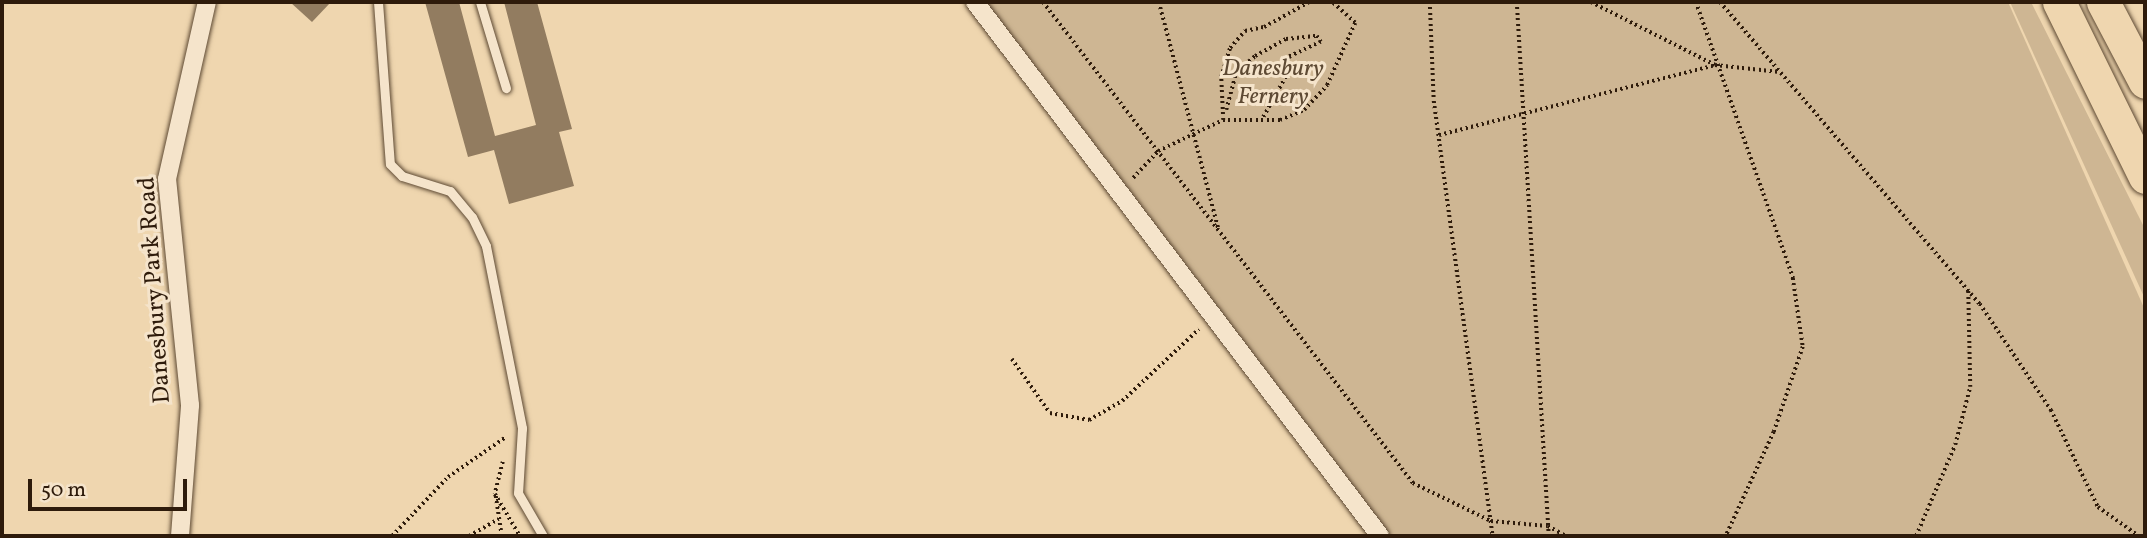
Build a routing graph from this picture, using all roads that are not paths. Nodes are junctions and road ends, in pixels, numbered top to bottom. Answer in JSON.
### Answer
{"nodes":[{"id":1,"x":207,"y":2,"type":"edge"},
{"id":2,"x":378,"y":2,"type":"edge"},
{"id":3,"x":480,"y":2,"type":"edge"},
{"id":4,"x":975,"y":2,"type":"edge"},
{"id":5,"x":2059,"y":2,"type":"edge"},
{"id":6,"x":2103,"y":2,"type":"edge"},
{"id":7,"x":2145,"y":82,"type":"edge"},
{"id":8,"x":506,"y":88,"type":"dead end"},
{"id":9,"x":2145,"y":177,"type":"edge"},
{"id":10,"x":180,"y":536,"type":"edge"},
{"id":11,"x":543,"y":536,"type":"edge"},
{"id":12,"x":1380,"y":536,"type":"edge"}],
"edges":[{"from":1,"to":10,"type":"street","name":"Danesbury Park Road"},
{"from":2,"to":11,"type":"lane"},
{"from":3,"to":8,"type":"lane"},
{"from":4,"to":12,"type":"street"},
{"from":5,"to":9,"type":"highway"},
{"from":6,"to":7,"type":"highway"}]}
